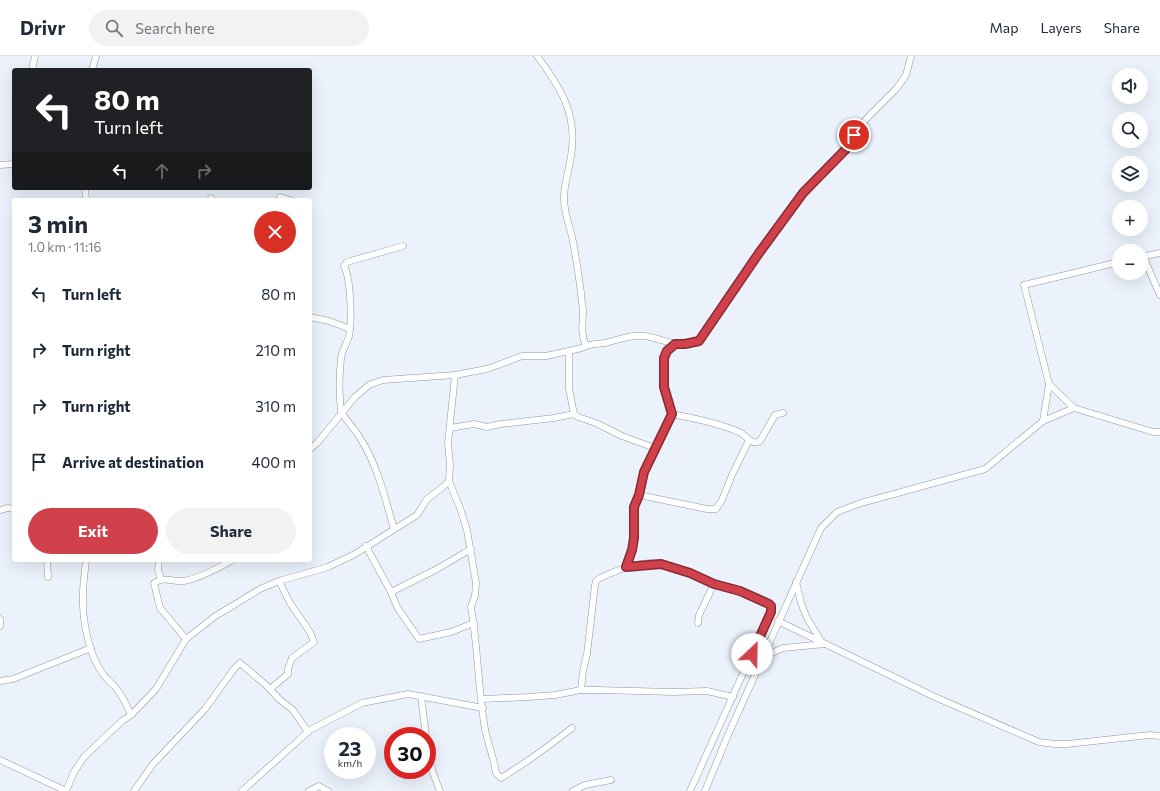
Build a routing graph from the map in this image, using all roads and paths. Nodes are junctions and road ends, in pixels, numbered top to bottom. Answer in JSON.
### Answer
{"nodes":[{"id":1,"x":35,"y":56,"type":"edge"},
{"id":2,"x":96,"y":56,"type":"edge"},
{"id":3,"x":537,"y":56,"type":"edge"},
{"id":4,"x":911,"y":56,"type":"edge"},
{"id":5,"x":32,"y":68,"type":"edge"},
{"id":6,"x":93,"y":68,"type":"edge"},
{"id":7,"x":12,"y":164,"type":"edge"},
{"id":8,"x":0,"y":165,"type":"edge"},
{"id":9,"x":403,"y":246,"type":"dead end"},
{"id":10,"x":1160,"y":252,"type":"edge"},
{"id":11,"x":1148,"y":255,"type":"edge"},
{"id":12,"x":1112,"y":264,"type":"edge"},
{"id":13,"x":1148,"y":270,"type":"edge"},
{"id":14,"x":1160,"y":295,"type":"edge"},
{"id":15,"x":312,"y":317,"type":"edge"},
{"id":16,"x":350,"y":329,"type":"junction"},
{"id":17,"x":675,"y":344,"type":"junction"},
{"id":18,"x":586,"y":346,"type":"junction"},
{"id":19,"x":568,"y":351,"type":"junction"},
{"id":20,"x":455,"y":374,"type":"junction"},
{"id":21,"x":1049,"y":384,"type":"junction"},
{"id":22,"x":1074,"y":408,"type":"junction"},
{"id":23,"x":341,"y":413,"type":"junction"},
{"id":24,"x":783,"y":413,"type":"dead end"},
{"id":25,"x":574,"y":414,"type":"junction"},
{"id":26,"x":672,"y":414,"type":"junction"},
{"id":27,"x":1043,"y":421,"type":"junction"},
{"id":28,"x":450,"y":428,"type":"junction"},
{"id":29,"x":1160,"y":432,"type":"edge"},
{"id":30,"x":749,"y":440,"type":"junction"},
{"id":31,"x":312,"y":448,"type":"edge"},
{"id":32,"x":655,"y":448,"type":"junction"},
{"id":33,"x":448,"y":481,"type":"junction"},
{"id":34,"x":639,"y":495,"type":"junction"},
{"id":35,"x":12,"y":509,"type":"edge"},
{"id":36,"x":0,"y":510,"type":"edge"},
{"id":37,"x":394,"y":529,"type":"junction"},
{"id":38,"x":366,"y":546,"type":"junction"},
{"id":39,"x":471,"y":549,"type":"junction"},
{"id":40,"x":47,"y":562,"type":"edge"},
{"id":41,"x":86,"y":562,"type":"edge"},
{"id":42,"x":159,"y":562,"type":"edge"},
{"id":43,"x":230,"y":562,"type":"edge"},
{"id":44,"x":626,"y":567,"type":"junction"},
{"id":45,"x":48,"y":577,"type":"dead end"},
{"id":46,"x":161,"y":579,"type":"junction"},
{"id":47,"x":279,"y":581,"type":"junction"},
{"id":48,"x":796,"y":582,"type":"junction"},
{"id":49,"x":714,"y":584,"type":"junction"},
{"id":50,"x":391,"y":592,"type":"junction"},
{"id":51,"x":0,"y":619,"type":"edge"},
{"id":52,"x":778,"y":621,"type":"junction"},
{"id":53,"x":474,"y":622,"type":"junction"},
{"id":54,"x":698,"y":622,"type":"dead end"},
{"id":55,"x":0,"y":626,"type":"edge"},
{"id":56,"x":186,"y":639,"type":"junction"},
{"id":57,"x":823,"y":643,"type":"junction"},
{"id":58,"x":91,"y":648,"type":"junction"},
{"id":59,"x":762,"y":657,"type":"junction"},
{"id":60,"x":0,"y":681,"type":"edge"},
{"id":61,"x":270,"y":689,"type":"junction"},
{"id":62,"x":581,"y":690,"type":"junction"},
{"id":63,"x":421,"y":696,"type":"junction"},
{"id":64,"x":733,"y":696,"type":"junction"},
{"id":65,"x":482,"y":699,"type":"junction"},
{"id":66,"x":482,"y":708,"type":"junction"},
{"id":67,"x":131,"y":715,"type":"junction"},
{"id":68,"x":425,"y":727,"type":"edge"},
{"id":69,"x":572,"y":728,"type":"dead end"},
{"id":70,"x":308,"y":732,"type":"junction"},
{"id":71,"x":1160,"y":736,"type":"edge"},
{"id":72,"x":0,"y":760,"type":"edge"},
{"id":73,"x":435,"y":779,"type":"edge"},
{"id":74,"x":611,"y":780,"type":"dead end"},
{"id":75,"x":66,"y":791,"type":"edge"},
{"id":76,"x":134,"y":791,"type":"edge"},
{"id":77,"x":242,"y":791,"type":"edge"},
{"id":78,"x":309,"y":791,"type":"edge"},
{"id":79,"x":328,"y":791,"type":"edge"},
{"id":80,"x":440,"y":791,"type":"edge"},
{"id":81,"x":573,"y":791,"type":"edge"},
{"id":82,"x":690,"y":791,"type":"edge"},
{"id":83,"x":705,"y":791,"type":"edge"}],
"edges":[{"from":1,"to":5,"type":"street"},
{"from":2,"to":6,"type":"street"},
{"from":3,"to":18,"type":"street"},
{"from":4,"to":17,"type":"street"},
{"from":7,"to":8,"type":"street"},
{"from":9,"to":16,"type":"street"},
{"from":10,"to":11,"type":"street"},
{"from":12,"to":21,"type":"street"},
{"from":13,"to":14,"type":"street"},
{"from":15,"to":16,"type":"street"},
{"from":16,"to":23,"type":"street"},
{"from":17,"to":18,"type":"street"},
{"from":17,"to":26,"type":"street"},
{"from":18,"to":19,"type":"street"},
{"from":19,"to":20,"type":"street"},
{"from":19,"to":25,"type":"street"},
{"from":20,"to":23,"type":"street"},
{"from":20,"to":28,"type":"street"},
{"from":21,"to":22,"type":"street"},
{"from":21,"to":27,"type":"street"},
{"from":22,"to":27,"type":"street"},
{"from":22,"to":29,"type":"street"},
{"from":23,"to":31,"type":"street"},
{"from":23,"to":37,"type":"street"},
{"from":24,"to":30,"type":"street"},
{"from":25,"to":28,"type":"street"},
{"from":25,"to":32,"type":"street"},
{"from":26,"to":30,"type":"street"},
{"from":26,"to":32,"type":"street"},
{"from":27,"to":48,"type":"street"},
{"from":28,"to":33,"type":"street"},
{"from":30,"to":34,"type":"street"},
{"from":32,"to":34,"type":"street"},
{"from":33,"to":37,"type":"street"},
{"from":33,"to":39,"type":"street"},
{"from":34,"to":44,"type":"street"},
{"from":35,"to":36,"type":"street"},
{"from":37,"to":38,"type":"street"},
{"from":38,"to":47,"type":"street"},
{"from":38,"to":50,"type":"street"},
{"from":39,"to":50,"type":"street"},
{"from":39,"to":53,"type":"street"},
{"from":40,"to":45,"type":"street"},
{"from":41,"to":58,"type":"street"},
{"from":42,"to":46,"type":"street"},
{"from":43,"to":46,"type":"street"},
{"from":44,"to":49,"type":"street"},
{"from":44,"to":62,"type":"street"},
{"from":46,"to":56,"type":"street"},
{"from":47,"to":56,"type":"street"},
{"from":47,"to":61,"type":"street"},
{"from":48,"to":52,"type":"street"},
{"from":48,"to":57,"type":"street"},
{"from":49,"to":54,"type":"street"},
{"from":49,"to":64,"type":"street"},
{"from":50,"to":53,"type":"street"},
{"from":51,"to":55,"type":"street"},
{"from":52,"to":57,"type":"street"},
{"from":52,"to":59,"type":"street"},
{"from":53,"to":65,"type":"street"},
{"from":56,"to":67,"type":"street"},
{"from":57,"to":59,"type":"street"},
{"from":57,"to":71,"type":"street"},
{"from":58,"to":60,"type":"street"},
{"from":58,"to":67,"type":"street"},
{"from":59,"to":83,"type":"street"},
{"from":61,"to":70,"type":"street"},
{"from":61,"to":76,"type":"street"},
{"from":62,"to":64,"type":"street"},
{"from":62,"to":65,"type":"street"},
{"from":63,"to":66,"type":"street"},
{"from":63,"to":68,"type":"street"},
{"from":63,"to":70,"type":"street"},
{"from":64,"to":82,"type":"street"},
{"from":65,"to":66,"type":"street"},
{"from":66,"to":69,"type":"street"},
{"from":67,"to":75,"type":"street"},
{"from":70,"to":77,"type":"street"},
{"from":72,"to":75,"type":"street"},
{"from":73,"to":80,"type":"street"},
{"from":74,"to":81,"type":"street"},
{"from":78,"to":79,"type":"street"}]}
